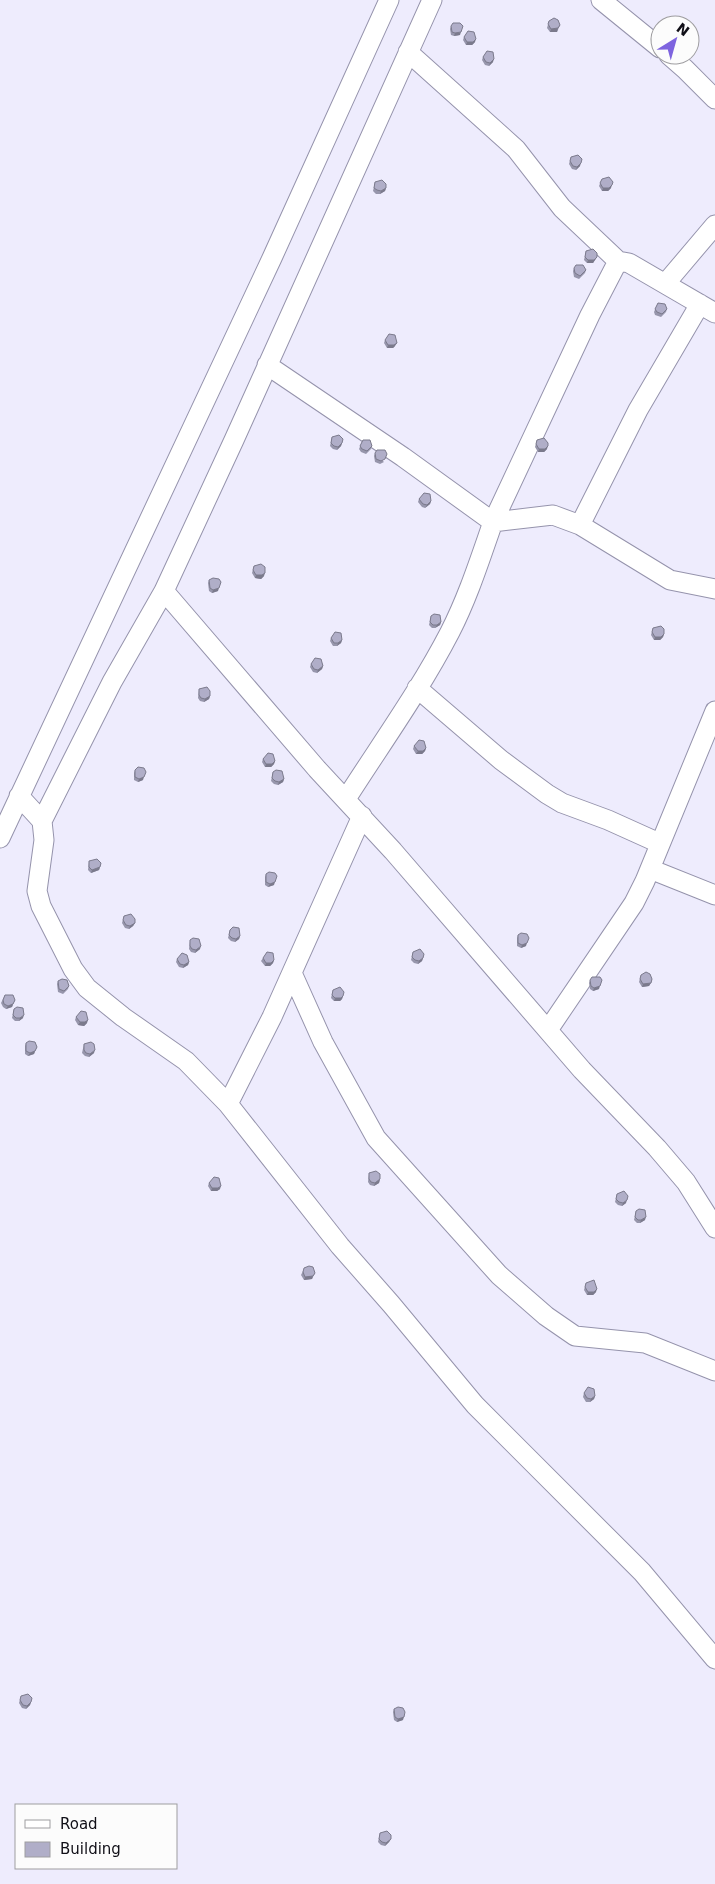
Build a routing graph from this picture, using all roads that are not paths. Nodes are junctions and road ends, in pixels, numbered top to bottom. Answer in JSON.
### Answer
{"nodes":[{"id":1,"x":389,"y":0,"type":"edge"},
{"id":2,"x":432,"y":0,"type":"edge"},
{"id":3,"x":600,"y":0,"type":"edge"},
{"id":4,"x":650,"y":40,"type":"edge"},
{"id":5,"x":408,"y":52,"type":"junction"},
{"id":6,"x":679,"y":65,"type":"edge"},
{"id":7,"x":715,"y":99,"type":"edge"},
{"id":8,"x":715,"y":225,"type":"edge"},
{"id":9,"x":618,"y":261,"type":"junction"},
{"id":10,"x":665,"y":284,"type":"junction"},
{"id":11,"x":707,"y":308,"type":"edge"},
{"id":12,"x":267,"y":365,"type":"junction"},
{"id":13,"x":493,"y":522,"type":"junction"},
{"id":14,"x":580,"y":524,"type":"junction"},
{"id":15,"x":715,"y":590,"type":"edge"},
{"id":16,"x":164,"y":591,"type":"junction"},
{"id":17,"x":417,"y":688,"type":"junction"},
{"id":18,"x":715,"y":711,"type":"edge"},
{"id":19,"x":19,"y":796,"type":"junction"},
{"id":20,"x":346,"y":799,"type":"junction"},
{"id":21,"x":362,"y":816,"type":"junction"},
{"id":22,"x":5,"y":818,"type":"edge"},
{"id":23,"x":42,"y":821,"type":"junction"},
{"id":24,"x":0,"y":838,"type":"edge"},
{"id":25,"x":659,"y":844,"type":"junction"},
{"id":26,"x":650,"y":869,"type":"junction"},
{"id":27,"x":715,"y":895,"type":"edge"},
{"id":28,"x":292,"y":973,"type":"junction"},
{"id":29,"x":548,"y":1030,"type":"junction"},
{"id":30,"x":228,"y":1104,"type":"junction"},
{"id":31,"x":715,"y":1228,"type":"edge"},
{"id":32,"x":715,"y":1371,"type":"edge"},
{"id":33,"x":715,"y":1659,"type":"edge"}],
"edges":[{"from":1,"to":19,"type":"street"},
{"from":2,"to":5,"type":"street"},
{"from":3,"to":4,"type":"street"},
{"from":5,"to":9,"type":"street"},
{"from":5,"to":12,"type":"street"},
{"from":6,"to":7,"type":"street"},
{"from":8,"to":10,"type":"street"},
{"from":9,"to":10,"type":"street"},
{"from":9,"to":13,"type":"street"},
{"from":10,"to":11,"type":"street"},
{"from":11,"to":14,"type":"street"},
{"from":12,"to":13,"type":"street"},
{"from":12,"to":16,"type":"street"},
{"from":13,"to":14,"type":"street"},
{"from":13,"to":17,"type":"street"},
{"from":14,"to":15,"type":"street"},
{"from":16,"to":20,"type":"street"},
{"from":16,"to":23,"type":"street"},
{"from":17,"to":20,"type":"street"},
{"from":17,"to":25,"type":"street"},
{"from":18,"to":25,"type":"street"},
{"from":19,"to":22,"type":"street"},
{"from":19,"to":23,"type":"street"},
{"from":20,"to":21,"type":"street"},
{"from":21,"to":28,"type":"street"},
{"from":21,"to":29,"type":"street"},
{"from":22,"to":24,"type":"street"},
{"from":23,"to":30,"type":"street"},
{"from":25,"to":26,"type":"street"},
{"from":26,"to":27,"type":"street"},
{"from":26,"to":29,"type":"street"},
{"from":28,"to":30,"type":"street"},
{"from":28,"to":32,"type":"street"},
{"from":29,"to":31,"type":"street"},
{"from":30,"to":33,"type":"street"}]}
